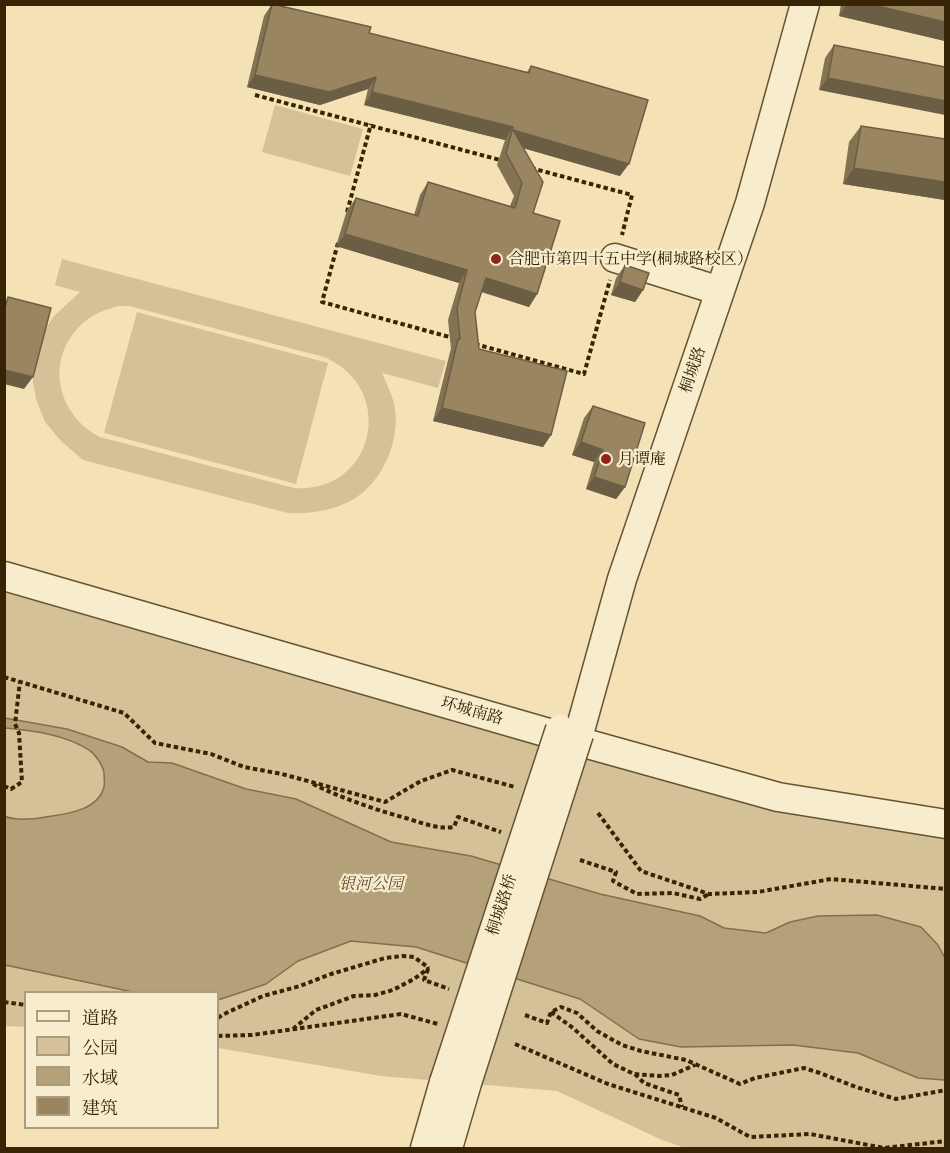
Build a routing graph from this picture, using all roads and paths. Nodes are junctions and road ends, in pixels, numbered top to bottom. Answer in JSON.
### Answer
{"nodes":[{"id":1,"x":788,"y":4,"type":"edge"},
{"id":2,"x":805,"y":4,"type":"edge"},
{"id":3,"x":255,"y":95,"type":"dead end"},
{"id":4,"x":371,"y":124,"type":"junction"},
{"id":5,"x":507,"y":162,"type":"edge"},
{"id":6,"x":530,"y":168,"type":"edge"},
{"id":7,"x":347,"y":213,"type":"dead end"},
{"id":8,"x":341,"y":235,"type":"dead end"},
{"id":9,"x":615,"y":258,"type":"junction"},
{"id":10,"x":712,"y":289,"type":"junction"},
{"id":11,"x":459,"y":339,"type":"edge"},
{"id":12,"x":470,"y":342,"type":"edge"},
{"id":13,"x":4,"y":576,"type":"edge"},
{"id":14,"x":4,"y":677,"type":"edge"},
{"id":15,"x":20,"y":681,"type":"junction"},
{"id":16,"x":570,"y":731,"type":"joint"},
{"id":17,"x":306,"y":780,"type":"junction"},
{"id":18,"x":4,"y":786,"type":"edge"},
{"id":19,"x":516,"y":787,"type":"dead end"},
{"id":20,"x":598,"y":813,"type":"dead end"},
{"id":21,"x":945,"y":824,"type":"edge"},
{"id":22,"x":501,"y":832,"type":"dead end"},
{"id":23,"x":580,"y":860,"type":"dead end"},
{"id":24,"x":945,"y":889,"type":"edge"},
{"id":25,"x":710,"y":894,"type":"junction"},
{"id":26,"x":429,"y":968,"type":"junction"},
{"id":27,"x":449,"y":989,"type":"dead end"},
{"id":28,"x":4,"y":1002,"type":"edge"},
{"id":29,"x":24,"y":1005,"type":"edge"},
{"id":30,"x":551,"y":1012,"type":"junction"},
{"id":31,"x":525,"y":1015,"type":"dead end"},
{"id":32,"x":219,"y":1018,"type":"edge"},
{"id":33,"x":439,"y":1024,"type":"dead end"},
{"id":34,"x":291,"y":1030,"type":"junction"},
{"id":35,"x":219,"y":1036,"type":"edge"},
{"id":36,"x":515,"y":1044,"type":"dead end"},
{"id":37,"x":695,"y":1065,"type":"junction"},
{"id":38,"x":634,"y":1074,"type":"junction"},
{"id":39,"x":455,"y":1083,"type":"junction"},
{"id":40,"x":945,"y":1090,"type":"edge"},
{"id":41,"x":682,"y":1107,"type":"junction"},
{"id":42,"x":945,"y":1141,"type":"edge"},
{"id":43,"x":425,"y":1149,"type":"edge"},
{"id":44,"x":448,"y":1149,"type":"edge"}],
"edges":[{"from":1,"to":10,"type":"street","name":"桐城路"},
{"from":2,"to":10,"type":"street","name":"桐城路"},
{"from":3,"to":4,"type":"path"},
{"from":4,"to":5,"type":"path"},
{"from":4,"to":7,"type":"path"},
{"from":6,"to":9,"type":"path"},
{"from":8,"to":11,"type":"path"},
{"from":9,"to":10,"type":"street"},
{"from":9,"to":12,"type":"path"},
{"from":10,"to":16,"type":"street","name":"桐城路"},
{"from":13,"to":21,"type":"street","name":"环城南路"},
{"from":14,"to":15,"type":"path"},
{"from":15,"to":17,"type":"path"},
{"from":15,"to":18,"type":"path"},
{"from":16,"to":39,"type":"street","name":"桐城路桥","bridge":true},
{"from":17,"to":19,"type":"path"},
{"from":17,"to":22,"type":"path"},
{"from":20,"to":25,"type":"path"},
{"from":23,"to":25,"type":"path"},
{"from":24,"to":25,"type":"path"},
{"from":26,"to":27,"type":"path"},
{"from":26,"to":32,"type":"path"},
{"from":26,"to":34,"type":"path"},
{"from":28,"to":29,"type":"path"},
{"from":30,"to":31,"type":"path"},
{"from":30,"to":37,"type":"path"},
{"from":30,"to":38,"type":"path"},
{"from":33,"to":34,"type":"path"},
{"from":34,"to":35,"type":"path"},
{"from":36,"to":41,"type":"path"},
{"from":37,"to":38,"type":"path"},
{"from":37,"to":40,"type":"path"},
{"from":38,"to":41,"type":"path"},
{"from":39,"to":43,"type":"street"},
{"from":39,"to":44,"type":"street"},
{"from":41,"to":42,"type":"path"}]}
